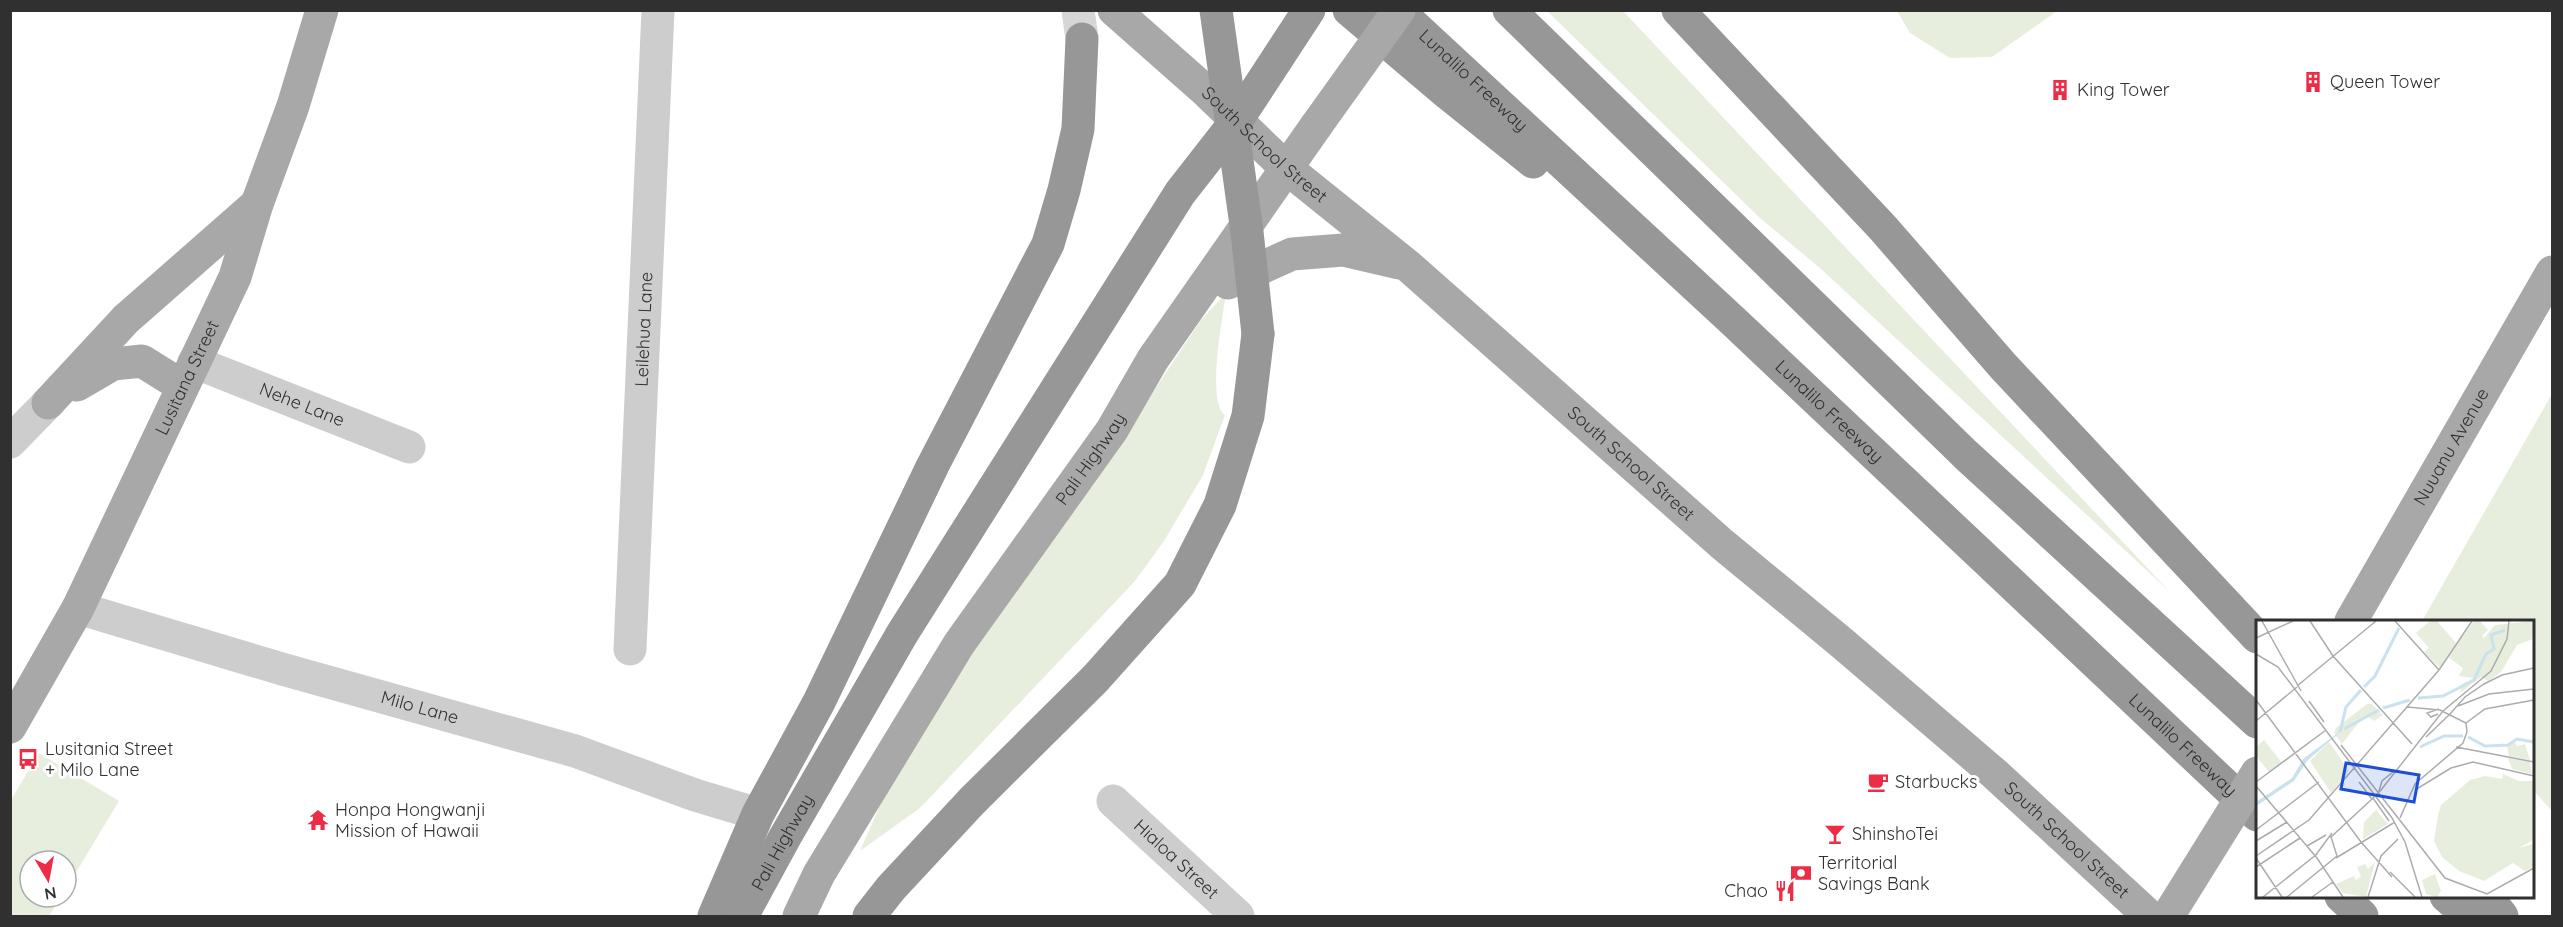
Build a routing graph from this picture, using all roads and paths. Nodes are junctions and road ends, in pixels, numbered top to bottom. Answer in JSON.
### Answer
{"nodes":[{"id":1,"x":322,"y":10,"type":"edge"},
{"id":2,"x":658,"y":10,"type":"edge"},
{"id":3,"x":1114,"y":10,"type":"edge"},
{"id":4,"x":1216,"y":10,"type":"edge"},
{"id":5,"x":1309,"y":10,"type":"edge"},
{"id":6,"x":1349,"y":10,"type":"edge"},
{"id":7,"x":1398,"y":10,"type":"edge"},
{"id":8,"x":1509,"y":10,"type":"edge"},
{"id":9,"x":1678,"y":10,"type":"edge"},
{"id":10,"x":1082,"y":39,"type":"tunnel mouth"},
{"id":11,"x":1237,"y":120,"type":"junction"},
{"id":12,"x":1285,"y":167,"type":"junction"},
{"id":13,"x":257,"y":204,"type":"junction"},
{"id":14,"x":1407,"y":265,"type":"junction"},
{"id":15,"x":2553,"y":272,"type":"edge"},
{"id":16,"x":1732,"y":320,"type":"junction"},
{"id":17,"x":1153,"y":359,"type":"junction"},
{"id":18,"x":188,"y":374,"type":"junction"},
{"id":19,"x":48,"y":403,"type":"junction"},
{"id":20,"x":10,"y":442,"type":"edge"},
{"id":21,"x":409,"y":447,"type":"dead end"},
{"id":22,"x":78,"y":608,"type":"junction"},
{"id":23,"x":2356,"y":612,"type":"edge"},
{"id":24,"x":2256,"y":636,"type":"edge"},
{"id":25,"x":630,"y":649,"type":"dead end"},
{"id":26,"x":2256,"y":721,"type":"edge"},
{"id":27,"x":10,"y":727,"type":"edge"},
{"id":28,"x":2256,"y":775,"type":"edge"},
{"id":29,"x":1113,"y":801,"type":"dead end"},
{"id":30,"x":758,"y":814,"type":"junction"},
{"id":31,"x":2256,"y":814,"type":"edge"},
{"id":32,"x":2326,"y":897,"type":"edge"},
{"id":33,"x":2342,"y":897,"type":"edge"},
{"id":34,"x":2447,"y":897,"type":"edge"},
{"id":35,"x":2487,"y":897,"type":"edge"},
{"id":36,"x":714,"y":916,"type":"edge"},
{"id":37,"x":742,"y":916,"type":"edge"},
{"id":38,"x":800,"y":916,"type":"edge"},
{"id":39,"x":869,"y":916,"type":"edge"},
{"id":40,"x":1238,"y":916,"type":"edge"},
{"id":41,"x":2149,"y":916,"type":"edge"},
{"id":42,"x":2168,"y":916,"type":"edge"},
{"id":43,"x":2340,"y":916,"type":"edge"},
{"id":44,"x":2362,"y":916,"type":"edge"},
{"id":45,"x":2469,"y":916,"type":"edge"},
{"id":46,"x":2502,"y":916,"type":"edge"}],
"edges":[{"from":1,"to":13,"type":"main road","name":"Lusitana Street"},
{"from":2,"to":25,"type":"street","name":"Leilehua Lane"},
{"from":3,"to":11,"type":"main road","name":"South School Street"},
{"from":4,"to":39,"type":"highway","bridge":true},
{"from":5,"to":11,"type":"highway","name":"Pali Highway"},
{"from":6,"to":16,"type":"highway"},
{"from":7,"to":12,"type":"main road","name":"Pali Highway","bridge":true},
{"from":7,"to":16,"type":"highway","name":"Lunalilo Freeway"},
{"from":8,"to":26,"type":"highway"},
{"from":9,"to":24,"type":"highway"},
{"from":10,"to":30,"type":"highway"},
{"from":11,"to":12,"type":"main road","name":"South School Street"},
{"from":11,"to":37,"type":"highway","name":"Pali Highway"},
{"from":12,"to":14,"type":"main road","name":"South School Street"},
{"from":12,"to":17,"type":"main road","name":"Pali Highway"},
{"from":13,"to":18,"type":"main road","name":"Lusitana Street"},
{"from":13,"to":19,"type":"main road"},
{"from":14,"to":17,"type":"main road"},
{"from":14,"to":41,"type":"main road","name":"South School Street"},
{"from":15,"to":23,"type":"main road","name":"Nuuanu Avenue"},
{"from":16,"to":31,"type":"highway","name":"Lunalilo Freeway"},
{"from":17,"to":38,"type":"main road","name":"Pali Highway"},
{"from":18,"to":19,"type":"main road"},
{"from":18,"to":21,"type":"street","name":"Nehe Lane"},
{"from":18,"to":22,"type":"main road","name":"Lusitana Street"},
{"from":19,"to":20,"type":"street"},
{"from":22,"to":27,"type":"main road","name":"Lusitana Street"},
{"from":22,"to":30,"type":"street","name":"Milo Lane"},
{"from":28,"to":42,"type":"main road","bridge":true},
{"from":29,"to":40,"type":"street","name":"Hialoa Street"},
{"from":30,"to":36,"type":"highway"},
{"from":32,"to":43,"type":"highway"},
{"from":33,"to":44,"type":"highway"},
{"from":34,"to":45,"type":"highway"},
{"from":35,"to":46,"type":"highway"}]}
